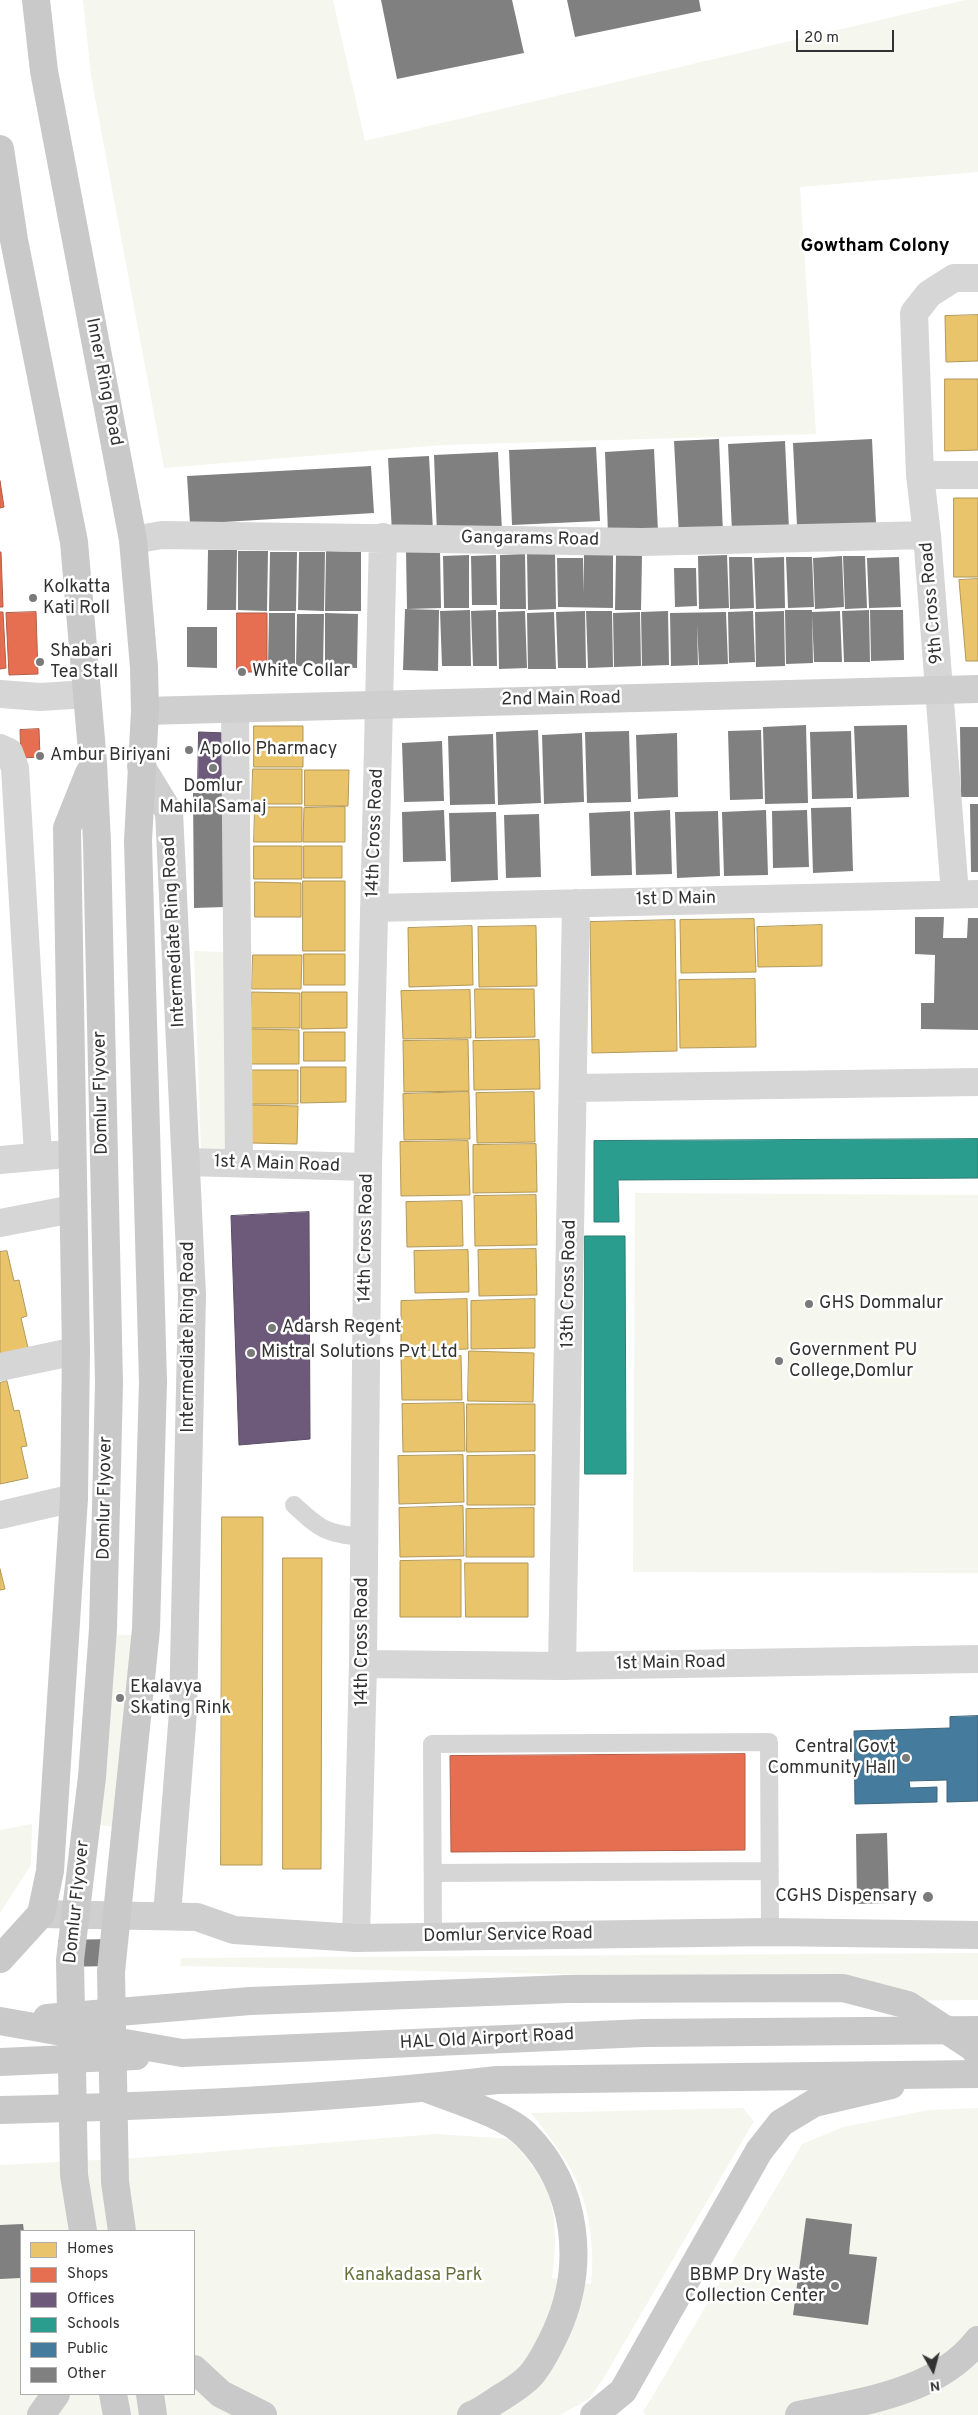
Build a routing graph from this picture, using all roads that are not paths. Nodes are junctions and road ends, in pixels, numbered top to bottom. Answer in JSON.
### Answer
{"nodes":[{"id":1,"x":36,"y":0,"type":"edge"},
{"id":2,"x":0,"y":149,"type":"edge"},
{"id":3,"x":7,"y":241,"type":"edge"},
{"id":4,"x":978,"y":278,"type":"edge"},
{"id":5,"x":920,"y":475,"type":"junction"},
{"id":6,"x":978,"y":475,"type":"edge"},
{"id":7,"x":927,"y":535,"type":"junction"},
{"id":8,"x":383,"y":537,"type":"junction"},
{"id":9,"x":133,"y":540,"type":"junction"},
{"id":10,"x":978,"y":689,"type":"edge"},
{"id":11,"x":940,"y":690,"type":"junction"},
{"id":12,"x":0,"y":694,"type":"edge"},
{"id":13,"x":87,"y":694,"type":"junction"},
{"id":14,"x":380,"y":705,"type":"junction"},
{"id":15,"x":235,"y":709,"type":"junction"},
{"id":16,"x":145,"y":711,"type":"junction"},
{"id":17,"x":0,"y":748,"type":"edge"},
{"id":18,"x":93,"y":763,"type":"junction"},
{"id":19,"x":141,"y":766,"type":"junction"},
{"id":20,"x":967,"y":894,"type":"edge"},
{"id":21,"x":576,"y":903,"type":"junction"},
{"id":22,"x":374,"y":908,"type":"junction"},
{"id":23,"x":978,"y":1082,"type":"edge"},
{"id":24,"x":574,"y":1088,"type":"junction"},
{"id":25,"x":72,"y":1154,"type":"junction"},
{"id":26,"x":38,"y":1155,"type":"junction"},
{"id":27,"x":0,"y":1160,"type":"edge"},
{"id":28,"x":186,"y":1162,"type":"junction"},
{"id":29,"x":239,"y":1163,"type":"junction"},
{"id":30,"x":368,"y":1168,"type":"junction"},
{"id":31,"x":73,"y":1209,"type":"junction"},
{"id":32,"x":0,"y":1223,"type":"edge"},
{"id":33,"x":76,"y":1351,"type":"junction"},
{"id":34,"x":0,"y":1367,"type":"edge"},
{"id":35,"x":74,"y":1498,"type":"junction"},
{"id":36,"x":294,"y":1505,"type":"dead end"},
{"id":37,"x":0,"y":1515,"type":"edge"},
{"id":38,"x":363,"y":1537,"type":"junction"},
{"id":39,"x":978,"y":1659,"type":"edge"},
{"id":40,"x":363,"y":1664,"type":"junction"},
{"id":41,"x":562,"y":1666,"type":"junction"},
{"id":42,"x":770,"y":1871,"type":"junction"},
{"id":43,"x":433,"y":1873,"type":"junction"},
{"id":44,"x":41,"y":1914,"type":"junction"},
{"id":45,"x":168,"y":1915,"type":"junction"},
{"id":46,"x":770,"y":1932,"type":"junction"},
{"id":47,"x":978,"y":1935,"type":"edge"},
{"id":48,"x":433,"y":1937,"type":"junction"},
{"id":49,"x":356,"y":1938,"type":"junction"},
{"id":50,"x":0,"y":1959,"type":"edge"},
{"id":51,"x":3,"y":2021,"type":"edge"},
{"id":52,"x":978,"y":2030,"type":"edge"},
{"id":53,"x":182,"y":2054,"type":"junction"},
{"id":54,"x":978,"y":2055,"type":"edge"},
{"id":55,"x":0,"y":2062,"type":"edge"},
{"id":56,"x":941,"y":2073,"type":"junction"},
{"id":57,"x":978,"y":2074,"type":"edge"},
{"id":58,"x":424,"y":2088,"type":"junction"},
{"id":59,"x":0,"y":2110,"type":"edge"},
{"id":60,"x":82,"y":2228,"type":"edge"},
{"id":61,"x":122,"y":2230,"type":"edge"},
{"id":62,"x":978,"y":2340,"type":"edge"},
{"id":63,"x":195,"y":2370,"type":"edge"},
{"id":64,"x":55,"y":2395,"type":"edge"},
{"id":65,"x":113,"y":2395,"type":"edge"},
{"id":66,"x":150,"y":2395,"type":"edge"},
{"id":67,"x":41,"y":2415,"type":"edge"},
{"id":68,"x":117,"y":2415,"type":"edge"},
{"id":69,"x":154,"y":2415,"type":"edge"},
{"id":70,"x":263,"y":2415,"type":"edge"},
{"id":71,"x":471,"y":2415,"type":"edge"},
{"id":72,"x":594,"y":2415,"type":"edge"},
{"id":73,"x":799,"y":2415,"type":"edge"}],
"edges":[{"from":1,"to":9,"type":"main road","name":"Inner Ring Road"},
{"from":2,"to":3,"type":"main road"},
{"from":3,"to":13,"type":"main road"},
{"from":4,"to":5,"type":"street","name":"9th Cross Road"},
{"from":5,"to":6,"type":"street"},
{"from":5,"to":7,"type":"street","name":"9th Cross Road"},
{"from":7,"to":8,"type":"street","name":"Gangarams Road"},
{"from":7,"to":11,"type":"street","name":"9th Cross Road"},
{"from":8,"to":9,"type":"street","name":"Gangarams Road"},
{"from":8,"to":14,"type":"street","name":"14th Cross Road"},
{"from":9,"to":16,"type":"main road","name":"Inner Ring Road"},
{"from":10,"to":11,"type":"street","name":"2nd Main Road"},
{"from":11,"to":14,"type":"street","name":"2nd Main Road"},
{"from":11,"to":20,"type":"street","name":"9th Cross Road"},
{"from":12,"to":13,"type":"street"},
{"from":13,"to":18,"type":"main road"},
{"from":14,"to":15,"type":"street","name":"2nd Main Road"},
{"from":14,"to":22,"type":"street","name":"14th Cross Road"},
{"from":15,"to":16,"type":"street","name":"2nd Main Road"},
{"from":15,"to":29,"type":"street"},
{"from":16,"to":19,"type":"main road","name":"Inner Ring Road"},
{"from":17,"to":26,"type":"street"},
{"from":18,"to":25,"type":"main road"},
{"from":18,"to":60,"type":"main road","name":"Domlur Flyover","bridge":true},
{"from":19,"to":28,"type":"street","name":"Intermediate Ring Road"},
{"from":19,"to":61,"type":"main road","bridge":true},
{"from":20,"to":21,"type":"street","name":"1st D Main"},
{"from":21,"to":22,"type":"street","name":"1st D Main"},
{"from":21,"to":24,"type":"street","name":"13th Cross Road"},
{"from":22,"to":30,"type":"street","name":"14th Cross Road"},
{"from":23,"to":24,"type":"street"},
{"from":24,"to":41,"type":"street","name":"13th Cross Road"},
{"from":25,"to":26,"type":"street"},
{"from":25,"to":31,"type":"main road"},
{"from":26,"to":27,"type":"street"},
{"from":28,"to":29,"type":"street","name":"1st A Main Road"},
{"from":28,"to":45,"type":"street","name":"Intermediate Ring Road"},
{"from":29,"to":30,"type":"street","name":"1st A Main Road"},
{"from":30,"to":38,"type":"street","name":"14th Cross Road"},
{"from":31,"to":32,"type":"street"},
{"from":31,"to":33,"type":"main road"},
{"from":33,"to":34,"type":"street"},
{"from":33,"to":35,"type":"main road"},
{"from":35,"to":37,"type":"street"},
{"from":35,"to":44,"type":"main road"},
{"from":36,"to":38,"type":"lane"},
{"from":38,"to":40,"type":"street","name":"14th Cross Road"},
{"from":39,"to":41,"type":"street","name":"1st Main Road"},
{"from":40,"to":41,"type":"street","name":"1st Main Road"},
{"from":40,"to":49,"type":"street","name":"14th Cross Road"},
{"from":42,"to":43,"type":"lane"},
{"from":42,"to":43,"type":"lane"},
{"from":42,"to":46,"type":"lane"},
{"from":43,"to":48,"type":"lane"},
{"from":44,"to":45,"type":"street","name":"Domlur Service Road"},
{"from":44,"to":50,"type":"main road"},
{"from":45,"to":49,"type":"street","name":"Domlur Service Road"},
{"from":46,"to":47,"type":"street","name":"Domlur Service Road"},
{"from":46,"to":48,"type":"street","name":"Domlur Service Road"},
{"from":48,"to":49,"type":"street","name":"Domlur Service Road"},
{"from":51,"to":53,"type":"main road","name":"HAL Old Airport Road"},
{"from":51,"to":54,"type":"main road","bridge":true},
{"from":52,"to":53,"type":"main road","name":"HAL Old Airport Road"},
{"from":53,"to":55,"type":"main road"},
{"from":56,"to":57,"type":"main road"},
{"from":56,"to":58,"type":"main road"},
{"from":56,"to":72,"type":"main road"},
{"from":58,"to":59,"type":"main road"},
{"from":58,"to":71,"type":"main road"},
{"from":62,"to":73,"type":"main road"},
{"from":63,"to":70,"type":"main road"},
{"from":64,"to":67,"type":"main road"},
{"from":65,"to":68,"type":"main road"},
{"from":66,"to":69,"type":"main road"}]}
